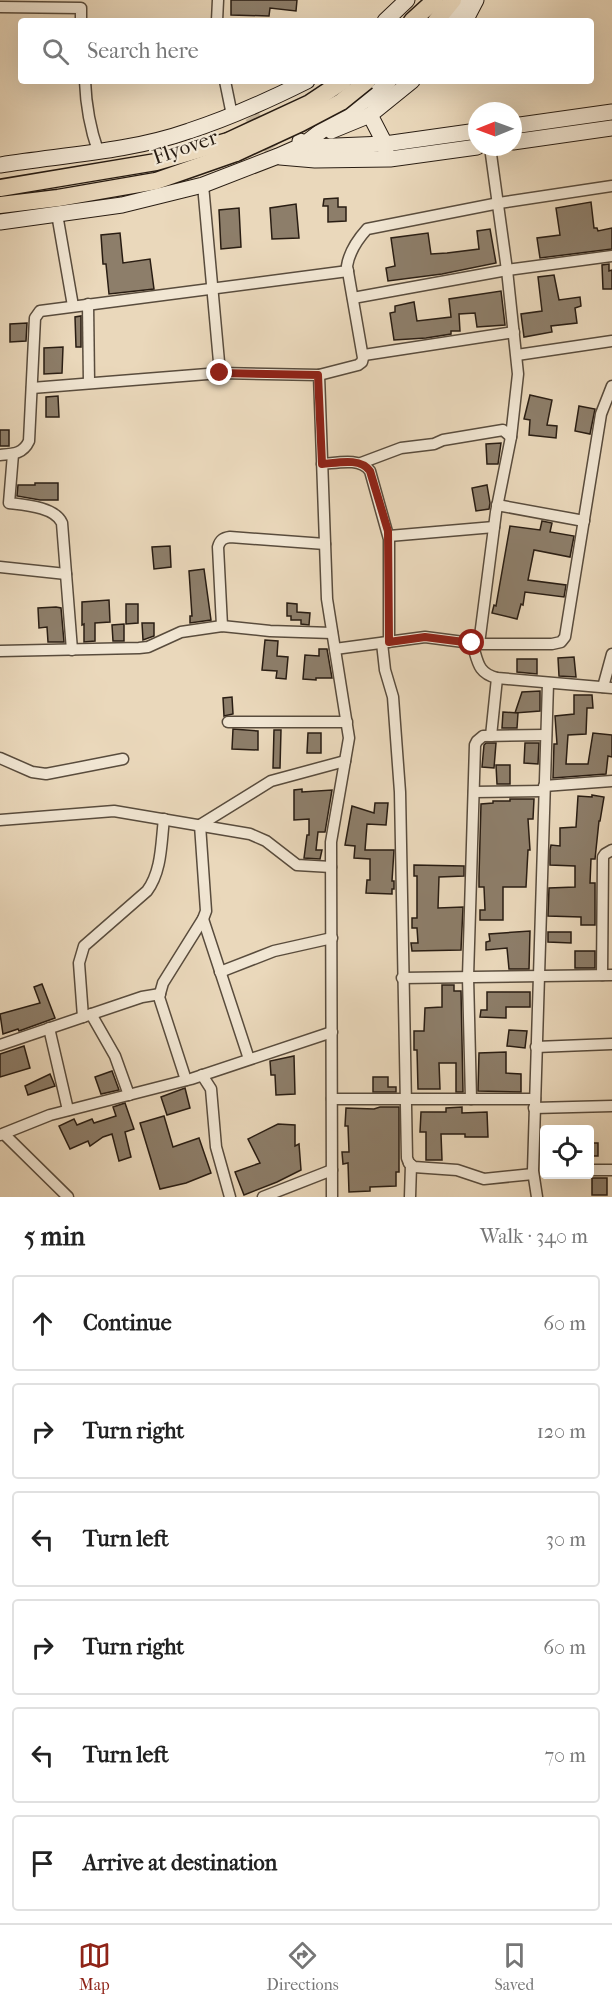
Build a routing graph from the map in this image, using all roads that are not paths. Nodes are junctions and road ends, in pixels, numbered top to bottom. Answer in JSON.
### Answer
{"nodes":[{"id":1,"x":218,"y":0,"type":"edge"},
{"id":2,"x":406,"y":0,"type":"edge"},
{"id":3,"x":435,"y":0,"type":"edge"},
{"id":4,"x":453,"y":0,"type":"edge"},
{"id":5,"x":468,"y":0,"type":"edge"},
{"id":6,"x":476,"y":0,"type":"edge"},
{"id":7,"x":81,"y":4,"type":"edge"},
{"id":8,"x":0,"y":7,"type":"edge"},
{"id":9,"x":217,"y":18,"type":"edge"},
{"id":10,"x":388,"y":18,"type":"edge"},
{"id":11,"x":415,"y":18,"type":"edge"},
{"id":12,"x":438,"y":18,"type":"edge"},
{"id":13,"x":453,"y":18,"type":"edge"},
{"id":14,"x":467,"y":18,"type":"edge"},
{"id":15,"x":85,"y":84,"type":"edge"},
{"id":16,"x":226,"y":84,"type":"edge"},
{"id":17,"x":303,"y":84,"type":"edge"},
{"id":18,"x":338,"y":84,"type":"edge"},
{"id":19,"x":364,"y":84,"type":"edge"},
{"id":20,"x":386,"y":84,"type":"edge"},
{"id":21,"x":408,"y":84,"type":"edge"},
{"id":22,"x":612,"y":112,"type":"edge"},
{"id":23,"x":232,"y":115,"type":"junction"},
{"id":24,"x":370,"y":115,"type":"junction"},
{"id":25,"x":522,"y":125,"type":"edge"},
{"id":26,"x":612,"y":129,"type":"edge"},
{"id":27,"x":468,"y":133,"type":"edge"},
{"id":28,"x":303,"y":140,"type":"junction"},
{"id":29,"x":522,"y":141,"type":"edge"},
{"id":30,"x":468,"y":147,"type":"edge"},
{"id":31,"x":98,"y":151,"type":"junction"},
{"id":32,"x":386,"y":152,"type":"junction"},
{"id":33,"x":275,"y":153,"type":"junction"},
{"id":34,"x":491,"y":156,"type":"edge"},
{"id":35,"x":0,"y":165,"type":"edge"},
{"id":36,"x":203,"y":185,"type":"junction"},
{"id":37,"x":612,"y":186,"type":"edge"},
{"id":38,"x":0,"y":188,"type":"edge"},
{"id":39,"x":499,"y":203,"type":"junction"},
{"id":40,"x":0,"y":205,"type":"edge"},
{"id":41,"x":57,"y":214,"type":"junction"},
{"id":42,"x":0,"y":222,"type":"edge"},
{"id":43,"x":612,"y":256,"type":"edge"},
{"id":44,"x":507,"y":270,"type":"junction"},
{"id":45,"x":348,"y":271,"type":"junction"},
{"id":46,"x":212,"y":289,"type":"junction"},
{"id":47,"x":353,"y":298,"type":"junction"},
{"id":48,"x":88,"y":304,"type":"junction"},
{"id":49,"x":73,"y":306,"type":"junction"},
{"id":50,"x":514,"y":332,"type":"junction"},
{"id":51,"x":612,"y":341,"type":"edge"},
{"id":52,"x":364,"y":355,"type":"junction"},
{"id":53,"x":517,"y":355,"type":"junction"},
{"id":54,"x":220,"y":373,"type":"junction"},
{"id":55,"x":318,"y":375,"type":"junction"},
{"id":56,"x":89,"y":383,"type":"junction"},
{"id":57,"x":612,"y":386,"type":"edge"},
{"id":58,"x":32,"y":388,"type":"junction"},
{"id":59,"x":511,"y":437,"type":"junction"},
{"id":60,"x":12,"y":454,"type":"junction"},
{"id":61,"x":0,"y":455,"type":"edge"},
{"id":62,"x":361,"y":463,"type":"junction"},
{"id":63,"x":322,"y":464,"type":"junction"},
{"id":64,"x":497,"y":505,"type":"junction"},
{"id":65,"x":584,"y":521,"type":"junction"},
{"id":66,"x":494,"y":527,"type":"junction"},
{"id":67,"x":389,"y":536,"type":"junction"},
{"id":68,"x":325,"y":544,"type":"junction"},
{"id":69,"x":0,"y":567,"type":"edge"},
{"id":70,"x":66,"y":574,"type":"junction"},
{"id":71,"x":222,"y":626,"type":"junction"},
{"id":72,"x":332,"y":633,"type":"junction"},
{"id":73,"x":386,"y":642,"type":"junction"},
{"id":74,"x":476,"y":644,"type":"junction"},
{"id":75,"x":335,"y":649,"type":"junction"},
{"id":76,"x":72,"y":650,"type":"junction"},
{"id":77,"x":0,"y":651,"type":"edge"},
{"id":78,"x":612,"y":654,"type":"edge"},
{"id":79,"x":497,"y":678,"type":"junction"},
{"id":80,"x":548,"y":683,"type":"junction"},
{"id":81,"x":607,"y":688,"type":"edge"},
{"id":82,"x":228,"y":722,"type":"dead end"},
{"id":83,"x":346,"y":722,"type":"junction"},
{"id":84,"x":546,"y":735,"type":"junction"},
{"id":85,"x":491,"y":736,"type":"junction"},
{"id":86,"x":0,"y":758,"type":"edge"},
{"id":87,"x":123,"y":759,"type":"dead end"},
{"id":88,"x":345,"y":761,"type":"junction"},
{"id":89,"x":612,"y":781,"type":"edge"},
{"id":90,"x":544,"y":788,"type":"junction"},
{"id":91,"x":474,"y":792,"type":"junction"},
{"id":92,"x":164,"y":819,"type":"junction"},
{"id":93,"x":0,"y":820,"type":"edge"},
{"id":94,"x":200,"y":825,"type":"junction"},
{"id":95,"x":611,"y":850,"type":"edge"},
{"id":96,"x":332,"y":867,"type":"junction"},
{"id":97,"x":203,"y":919,"type":"junction"},
{"id":98,"x":332,"y":938,"type":"junction"},
{"id":99,"x":220,"y":972,"type":"junction"},
{"id":100,"x":607,"y":975,"type":"edge"},
{"id":101,"x":538,"y":976,"type":"junction"},
{"id":102,"x":468,"y":977,"type":"junction"},
{"id":103,"x":402,"y":978,"type":"junction"},
{"id":104,"x":160,"y":994,"type":"junction"},
{"id":105,"x":87,"y":1015,"type":"junction"},
{"id":106,"x":49,"y":1028,"type":"junction"},
{"id":107,"x":332,"y":1032,"type":"junction"},
{"id":108,"x":612,"y":1044,"type":"edge"},
{"id":109,"x":0,"y":1045,"type":"edge"},
{"id":110,"x":536,"y":1047,"type":"junction"},
{"id":111,"x":249,"y":1059,"type":"junction"},
{"id":112,"x":202,"y":1075,"type":"junction"},
{"id":113,"x":186,"y":1080,"type":"junction"},
{"id":114,"x":129,"y":1095,"type":"junction"},
{"id":115,"x":332,"y":1099,"type":"junction"},
{"id":116,"x":406,"y":1099,"type":"junction"},
{"id":117,"x":471,"y":1099,"type":"junction"},
{"id":118,"x":534,"y":1103,"type":"junction"},
{"id":119,"x":612,"y":1106,"type":"edge"},
{"id":120,"x":68,"y":1110,"type":"junction"},
{"id":121,"x":2,"y":1134,"type":"edge"},
{"id":122,"x":409,"y":1163,"type":"junction"},
{"id":123,"x":332,"y":1170,"type":"junction"},
{"id":124,"x":594,"y":1170,"type":"edge"},
{"id":125,"x":612,"y":1170,"type":"edge"},
{"id":126,"x":540,"y":1171,"type":"edge"},
{"id":127,"x":533,"y":1172,"type":"junction"},
{"id":128,"x":68,"y":1197,"type":"edge"},
{"id":129,"x":230,"y":1197,"type":"edge"},
{"id":130,"x":263,"y":1197,"type":"edge"},
{"id":131,"x":332,"y":1197,"type":"edge"},
{"id":132,"x":410,"y":1197,"type":"edge"},
{"id":133,"x":537,"y":1197,"type":"edge"}],
"edges":[{"from":1,"to":9,"type":"street"},
{"from":2,"to":10,"type":"main road"},
{"from":3,"to":11,"type":"highway"},
{"from":4,"to":12,"type":"highway"},
{"from":5,"to":13,"type":"main road"},
{"from":6,"to":14,"type":"main road"},
{"from":7,"to":8,"type":"street"},
{"from":15,"to":31,"type":"street"},
{"from":16,"to":23,"type":"street"},
{"from":17,"to":23,"type":"main road"},
{"from":18,"to":38,"type":"highway","name":"Flyover","bridge":true},
{"from":19,"to":40,"type":"highway","name":"Flyover","bridge":true},
{"from":20,"to":28,"type":"main road"},
{"from":21,"to":24,"type":"main road"},
{"from":22,"to":25,"type":"main road"},
{"from":23,"to":31,"type":"main road"},
{"from":24,"to":28,"type":"main road"},
{"from":24,"to":32,"type":"main road"},
{"from":26,"to":29,"type":"main road"},
{"from":27,"to":32,"type":"main road"},
{"from":28,"to":32,"type":"main road"},
{"from":28,"to":33,"type":"main road"},
{"from":30,"to":32,"type":"main road"},
{"from":31,"to":35,"type":"main road"},
{"from":32,"to":33,"type":"main road"},
{"from":33,"to":36,"type":"main road"},
{"from":34,"to":39,"type":"street"},
{"from":36,"to":41,"type":"main road"},
{"from":36,"to":46,"type":"street"},
{"from":37,"to":39,"type":"street"},
{"from":39,"to":44,"type":"street"},
{"from":39,"to":45,"type":"street"},
{"from":41,"to":42,"type":"main road"},
{"from":41,"to":49,"type":"street"},
{"from":43,"to":44,"type":"street"},
{"from":44,"to":47,"type":"street"},
{"from":44,"to":50,"type":"street"},
{"from":45,"to":46,"type":"street"},
{"from":45,"to":47,"type":"street"},
{"from":46,"to":48,"type":"street"},
{"from":46,"to":54,"type":"street"},
{"from":47,"to":52,"type":"street"},
{"from":48,"to":49,"type":"street"},
{"from":48,"to":56,"type":"street"},
{"from":49,"to":58,"type":"street"},
{"from":50,"to":52,"type":"street"},
{"from":50,"to":53,"type":"street"},
{"from":51,"to":53,"type":"street"},
{"from":52,"to":55,"type":"street"},
{"from":53,"to":59,"type":"street"},
{"from":54,"to":55,"type":"street"},
{"from":54,"to":56,"type":"street"},
{"from":55,"to":63,"type":"street"},
{"from":56,"to":58,"type":"street"},
{"from":57,"to":65,"type":"street"},
{"from":58,"to":60,"type":"street"},
{"from":59,"to":62,"type":"street"},
{"from":59,"to":64,"type":"street"},
{"from":60,"to":61,"type":"street"},
{"from":60,"to":70,"type":"street"},
{"from":62,"to":63,"type":"street"},
{"from":62,"to":67,"type":"street"},
{"from":63,"to":68,"type":"street"},
{"from":64,"to":65,"type":"street"},
{"from":64,"to":66,"type":"street"},
{"from":65,"to":74,"type":"street"},
{"from":66,"to":67,"type":"street"},
{"from":66,"to":74,"type":"street"},
{"from":67,"to":73,"type":"street"},
{"from":68,"to":71,"type":"street"},
{"from":68,"to":72,"type":"street"},
{"from":69,"to":70,"type":"street"},
{"from":70,"to":76,"type":"street"},
{"from":71,"to":72,"type":"street"},
{"from":71,"to":76,"type":"street"},
{"from":72,"to":75,"type":"street"},
{"from":73,"to":74,"type":"street"},
{"from":73,"to":75,"type":"street"},
{"from":73,"to":103,"type":"street"},
{"from":74,"to":79,"type":"street"},
{"from":75,"to":83,"type":"street"},
{"from":76,"to":77,"type":"street"},
{"from":78,"to":81,"type":"street"},
{"from":79,"to":80,"type":"street"},
{"from":79,"to":85,"type":"street"},
{"from":80,"to":81,"type":"street"},
{"from":80,"to":84,"type":"street"},
{"from":82,"to":83,"type":"street"},
{"from":83,"to":88,"type":"street"},
{"from":84,"to":85,"type":"street"},
{"from":84,"to":90,"type":"street"},
{"from":85,"to":91,"type":"street"},
{"from":86,"to":87,"type":"street"},
{"from":88,"to":94,"type":"street"},
{"from":88,"to":96,"type":"street"},
{"from":89,"to":90,"type":"street"},
{"from":90,"to":91,"type":"street"},
{"from":90,"to":101,"type":"street"},
{"from":91,"to":102,"type":"street"},
{"from":92,"to":93,"type":"street"},
{"from":92,"to":94,"type":"street"},
{"from":92,"to":105,"type":"street"},
{"from":94,"to":96,"type":"street"},
{"from":94,"to":97,"type":"street"},
{"from":95,"to":100,"type":"street"},
{"from":96,"to":98,"type":"street"},
{"from":97,"to":99,"type":"street"},
{"from":97,"to":104,"type":"street"},
{"from":98,"to":99,"type":"street"},
{"from":98,"to":107,"type":"street"},
{"from":99,"to":111,"type":"street"},
{"from":100,"to":101,"type":"street"},
{"from":101,"to":102,"type":"street"},
{"from":101,"to":110,"type":"street"},
{"from":102,"to":103,"type":"street"},
{"from":102,"to":117,"type":"street"},
{"from":103,"to":116,"type":"street"},
{"from":104,"to":105,"type":"street"},
{"from":104,"to":113,"type":"street"},
{"from":105,"to":106,"type":"street"},
{"from":105,"to":114,"type":"street"},
{"from":106,"to":109,"type":"street"},
{"from":106,"to":120,"type":"street"},
{"from":107,"to":111,"type":"street"},
{"from":107,"to":115,"type":"street"},
{"from":108,"to":110,"type":"street"},
{"from":110,"to":118,"type":"street"},
{"from":111,"to":112,"type":"street"},
{"from":112,"to":113,"type":"street"},
{"from":112,"to":129,"type":"street"},
{"from":113,"to":114,"type":"street"},
{"from":114,"to":120,"type":"street"},
{"from":115,"to":116,"type":"street"},
{"from":115,"to":123,"type":"street"},
{"from":116,"to":117,"type":"street"},
{"from":116,"to":122,"type":"street"},
{"from":117,"to":118,"type":"street"},
{"from":118,"to":119,"type":"street"},
{"from":118,"to":127,"type":"street"},
{"from":120,"to":121,"type":"street"},
{"from":121,"to":128,"type":"street"},
{"from":122,"to":127,"type":"street"},
{"from":122,"to":132,"type":"street"},
{"from":123,"to":130,"type":"street"},
{"from":123,"to":131,"type":"street"},
{"from":124,"to":125,"type":"street"},
{"from":126,"to":127,"type":"street"},
{"from":127,"to":133,"type":"street"}]}
